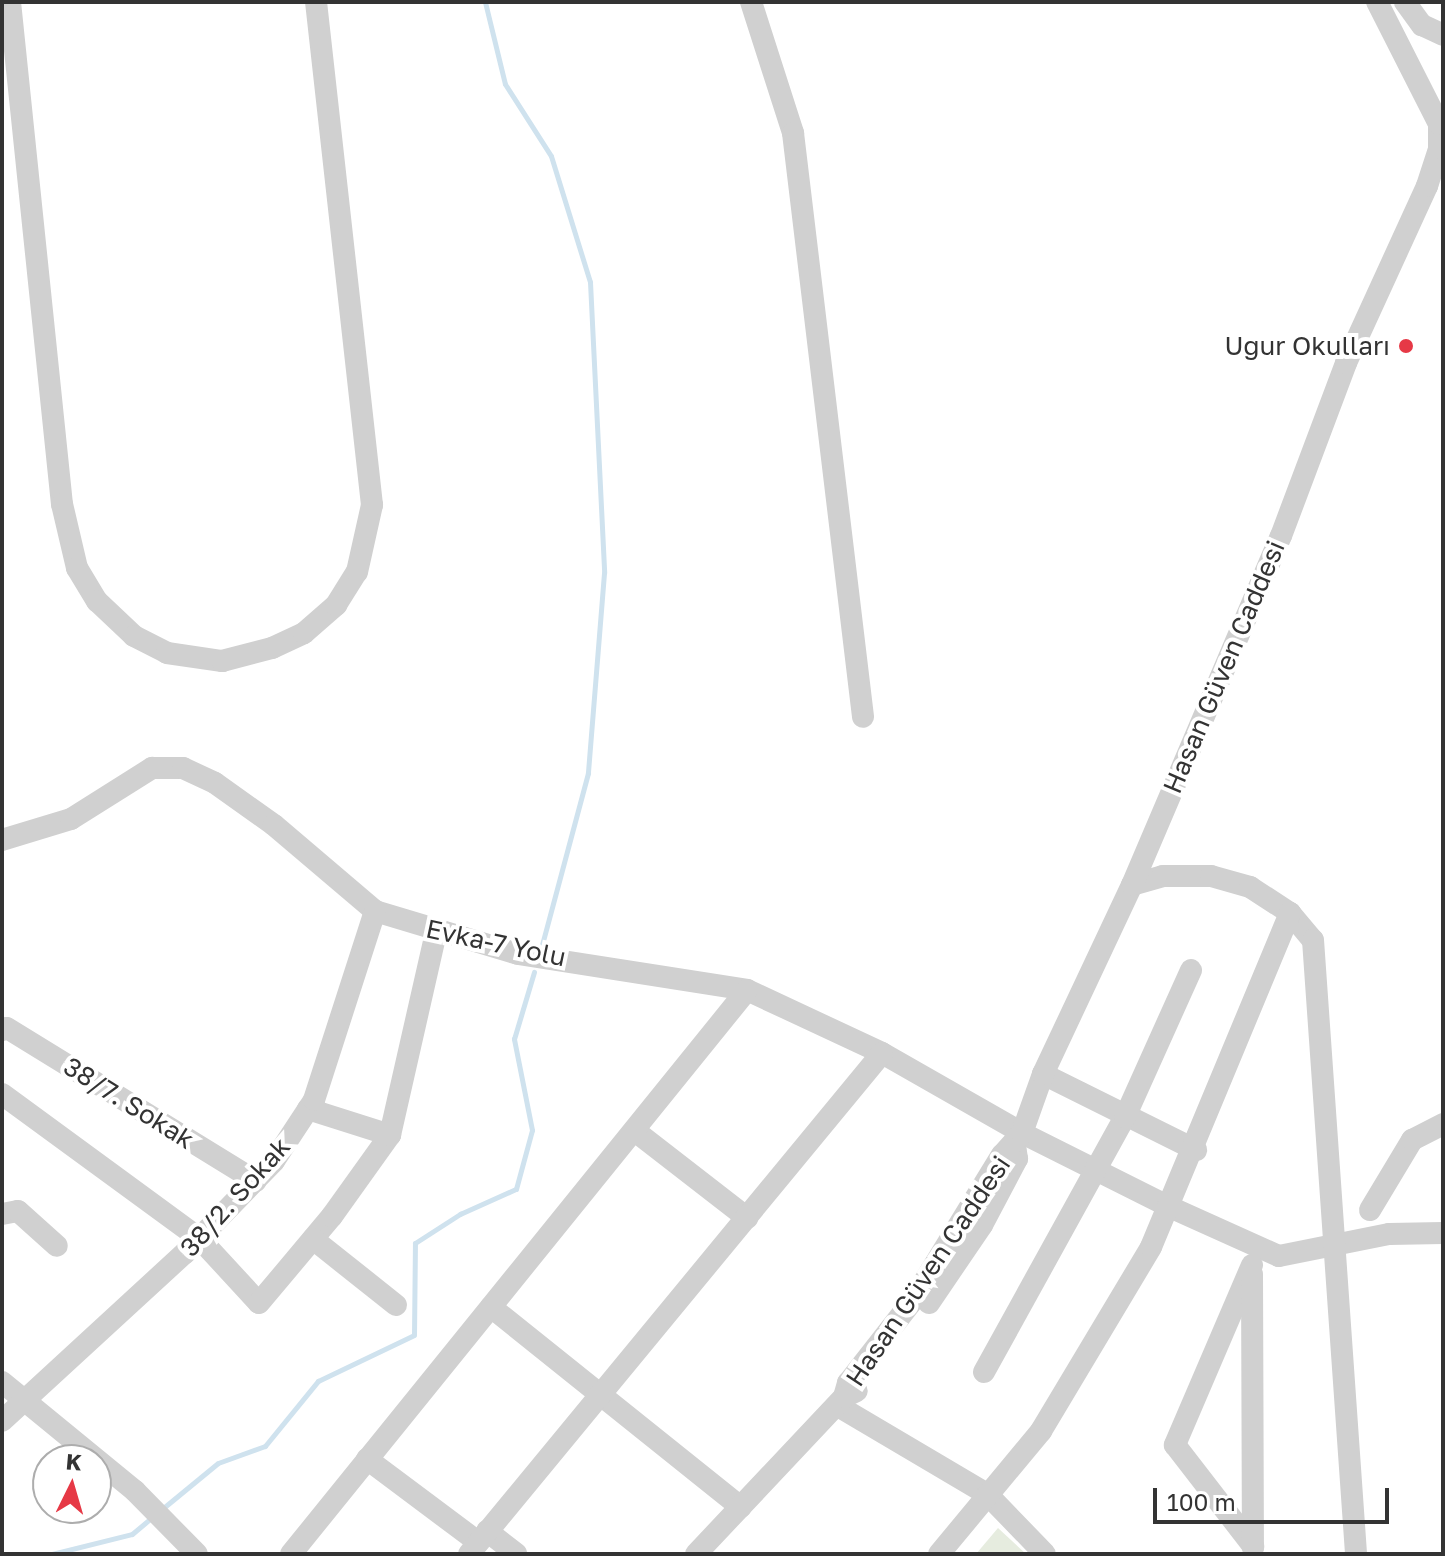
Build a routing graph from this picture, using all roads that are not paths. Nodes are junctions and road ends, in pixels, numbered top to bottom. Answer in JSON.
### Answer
{"nodes":[{"id":1,"x":10,"y":2,"type":"edge"},
{"id":2,"x":316,"y":2,"type":"edge"},
{"id":3,"x":751,"y":2,"type":"edge"},
{"id":4,"x":1377,"y":2,"type":"edge"},
{"id":5,"x":1405,"y":2,"type":"edge"},
{"id":6,"x":1443,"y":35,"type":"edge"},
{"id":7,"x":1401,"y":55,"type":"junction"},
{"id":8,"x":1443,"y":105,"type":"edge"},
{"id":9,"x":1443,"y":163,"type":"edge"},
{"id":10,"x":1427,"y":186,"type":"junction"},
{"id":11,"x":863,"y":717,"type":"dead end"},
{"id":12,"x":2,"y":840,"type":"edge"},
{"id":13,"x":1132,"y":885,"type":"junction"},
{"id":14,"x":375,"y":911,"type":"junction"},
{"id":15,"x":1290,"y":913,"type":"junction"},
{"id":16,"x":436,"y":933,"type":"junction"},
{"id":17,"x":1191,"y":970,"type":"dead end"},
{"id":18,"x":747,"y":990,"type":"junction"},
{"id":19,"x":2,"y":1030,"type":"edge"},
{"id":20,"x":882,"y":1053,"type":"junction"},
{"id":21,"x":1043,"y":1074,"type":"junction"},
{"id":22,"x":2,"y":1094,"type":"edge"},
{"id":23,"x":308,"y":1109,"type":"junction"},
{"id":24,"x":1125,"y":1117,"type":"junction"},
{"id":25,"x":1443,"y":1124,"type":"edge"},
{"id":26,"x":635,"y":1131,"type":"junction"},
{"id":27,"x":390,"y":1135,"type":"junction"},
{"id":28,"x":1018,"y":1139,"type":"junction"},
{"id":29,"x":1196,"y":1150,"type":"junction"},
{"id":30,"x":1097,"y":1169,"type":"junction"},
{"id":31,"x":256,"y":1181,"type":"junction"},
{"id":32,"x":1172,"y":1208,"type":"junction"},
{"id":33,"x":1370,"y":1210,"type":"dead end"},
{"id":34,"x":2,"y":1214,"type":"edge"},
{"id":35,"x":747,"y":1218,"type":"junction"},
{"id":36,"x":1443,"y":1233,"type":"edge"},
{"id":37,"x":199,"y":1238,"type":"junction"},
{"id":38,"x":313,"y":1239,"type":"junction"},
{"id":39,"x":1248,"y":1241,"type":"junction"},
{"id":40,"x":57,"y":1246,"type":"dead end"},
{"id":41,"x":1339,"y":1247,"type":"junction"},
{"id":42,"x":1252,"y":1265,"type":"junction"},
{"id":43,"x":396,"y":1305,"type":"dead end"},
{"id":44,"x":491,"y":1307,"type":"junction"},
{"id":45,"x":984,"y":1372,"type":"dead end"},
{"id":46,"x":2,"y":1382,"type":"edge"},
{"id":47,"x":601,"y":1393,"type":"junction"},
{"id":48,"x":25,"y":1400,"type":"junction"},
{"id":49,"x":841,"y":1402,"type":"junction"},
{"id":50,"x":2,"y":1421,"type":"edge"},
{"id":51,"x":367,"y":1459,"type":"junction"},
{"id":52,"x":987,"y":1494,"type":"junction"},
{"id":53,"x":741,"y":1507,"type":"junction"},
{"id":54,"x":149,"y":1517,"type":"junction"},
{"id":55,"x":478,"y":1542,"type":"edge"},
{"id":56,"x":1253,"y":1550,"type":"edge"},
{"id":57,"x":174,"y":1554,"type":"edge"},
{"id":58,"x":197,"y":1554,"type":"edge"},
{"id":59,"x":291,"y":1554,"type":"edge"},
{"id":60,"x":516,"y":1554,"type":"edge"},
{"id":61,"x":696,"y":1554,"type":"edge"},
{"id":62,"x":939,"y":1554,"type":"edge"},
{"id":63,"x":1045,"y":1554,"type":"edge"},
{"id":64,"x":1356,"y":1554,"type":"edge"}],
"edges":[{"from":1,"to":2,"type":"street"},
{"from":3,"to":11,"type":"street"},
{"from":4,"to":7,"type":"street"},
{"from":5,"to":6,"type":"street"},
{"from":7,"to":8,"type":"street"},
{"from":7,"to":10,"type":"street"},
{"from":9,"to":10,"type":"street"},
{"from":10,"to":13,"type":"street","name":"Hasan Güven Caddesi"},
{"from":12,"to":14,"type":"street","name":"Evka-7 Yolu"},
{"from":13,"to":15,"type":"street"},
{"from":13,"to":21,"type":"street","name":"Hasan Güven Caddesi"},
{"from":14,"to":16,"type":"street","name":"Evka-7 Yolu"},
{"from":14,"to":23,"type":"street","name":"38/2. Sokak"},
{"from":15,"to":29,"type":"street"},
{"from":15,"to":41,"type":"street"},
{"from":16,"to":18,"type":"street","name":"Evka-7 Yolu"},
{"from":16,"to":27,"type":"street"},
{"from":17,"to":24,"type":"street"},
{"from":18,"to":20,"type":"street","name":"Evka-7 Yolu"},
{"from":18,"to":26,"type":"street"},
{"from":19,"to":31,"type":"street","name":"38/7. Sokak"},
{"from":20,"to":28,"type":"street","name":"Evka-7 Yolu"},
{"from":20,"to":35,"type":"street"},
{"from":21,"to":24,"type":"street"},
{"from":21,"to":28,"type":"street","name":"Hasan Güven Caddesi"},
{"from":22,"to":37,"type":"street"},
{"from":23,"to":27,"type":"street"},
{"from":23,"to":31,"type":"street","name":"38/2. Sokak"},
{"from":24,"to":29,"type":"street"},
{"from":24,"to":30,"type":"street"},
{"from":25,"to":33,"type":"street"},
{"from":26,"to":35,"type":"street"},
{"from":26,"to":44,"type":"street"},
{"from":27,"to":38,"type":"street"},
{"from":28,"to":30,"type":"street","name":"Evka-7 Yolu"},
{"from":28,"to":49,"type":"street","name":"Hasan Güven Caddesi"},
{"from":29,"to":32,"type":"street"},
{"from":30,"to":32,"type":"street","name":"Evka-7 Yolu"},
{"from":30,"to":45,"type":"street"},
{"from":31,"to":37,"type":"street","name":"38/2. Sokak"},
{"from":32,"to":39,"type":"street","name":"Evka-7 Yolu"},
{"from":32,"to":52,"type":"street"},
{"from":34,"to":40,"type":"street"},
{"from":35,"to":47,"type":"street"},
{"from":36,"to":41,"type":"street"},
{"from":37,"to":38,"type":"street"},
{"from":37,"to":48,"type":"street","name":"38/2. Sokak"},
{"from":38,"to":43,"type":"street"},
{"from":39,"to":41,"type":"street","name":"Evka-7 Yolu"},
{"from":39,"to":42,"type":"street"},
{"from":41,"to":64,"type":"street"},
{"from":42,"to":56,"type":"street"},
{"from":42,"to":56,"type":"street"},
{"from":44,"to":47,"type":"street"},
{"from":44,"to":51,"type":"street"},
{"from":46,"to":48,"type":"street"},
{"from":47,"to":53,"type":"street"},
{"from":47,"to":55,"type":"street"},
{"from":48,"to":50,"type":"street","name":"38/2. Sokak"},
{"from":48,"to":54,"type":"street"},
{"from":49,"to":52,"type":"street"},
{"from":49,"to":53,"type":"street","name":"Hasan Güven Caddesi"},
{"from":51,"to":55,"type":"street"},
{"from":51,"to":59,"type":"street"},
{"from":52,"to":62,"type":"street"},
{"from":52,"to":63,"type":"street"},
{"from":53,"to":61,"type":"street","name":"Hasan Güven Caddesi"},
{"from":54,"to":57,"type":"street"},
{"from":54,"to":58,"type":"street"},
{"from":55,"to":60,"type":"street"}]}
